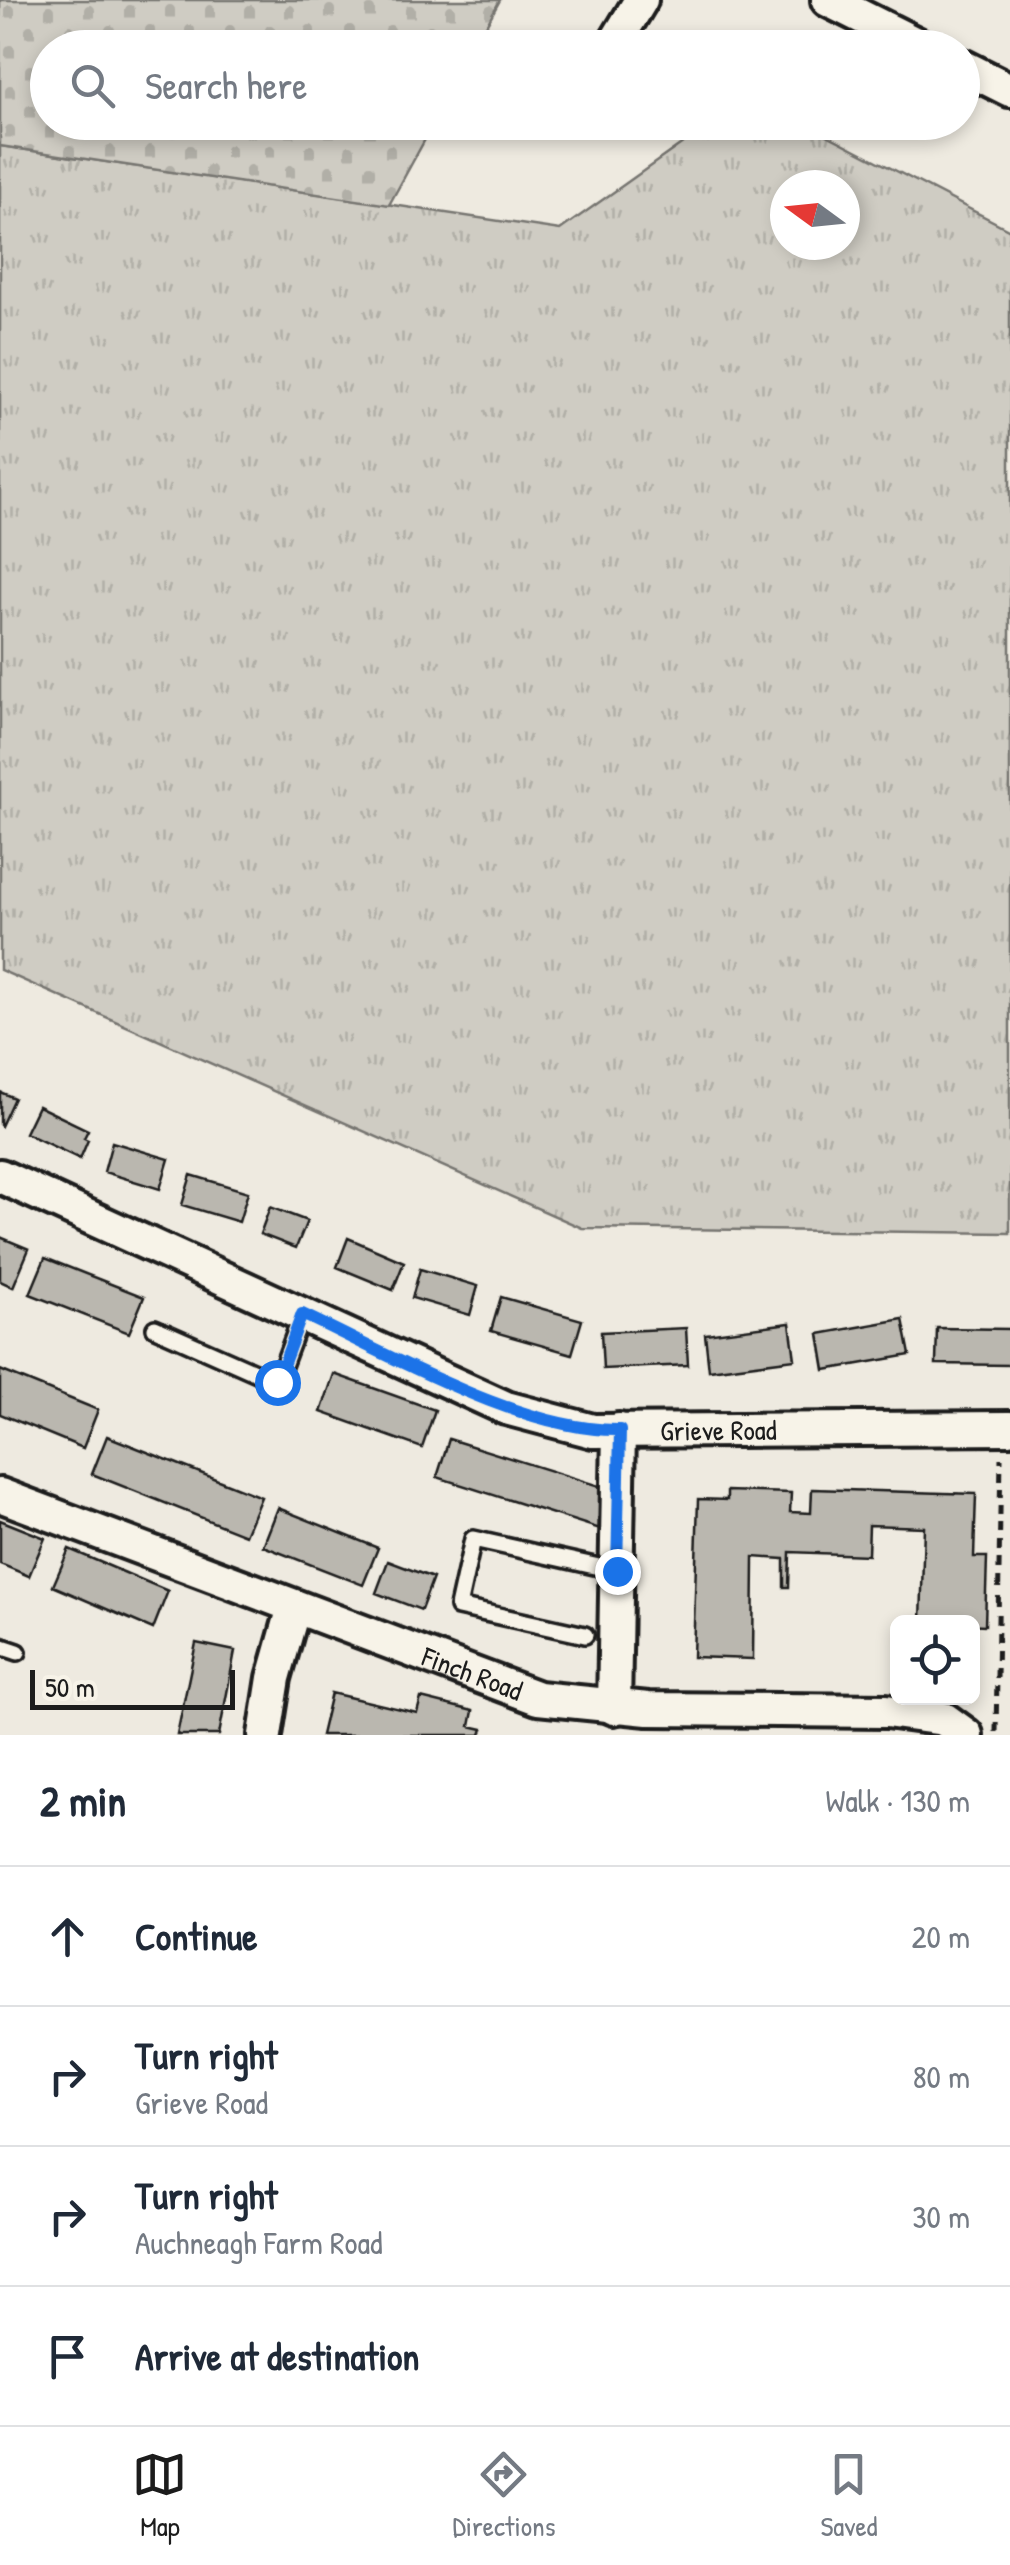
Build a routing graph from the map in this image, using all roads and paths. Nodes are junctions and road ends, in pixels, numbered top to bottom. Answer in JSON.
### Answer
{"nodes":[{"id":1,"x":641,"y":0,"type":"edge"},
{"id":2,"x":828,"y":0,"type":"edge"},
{"id":3,"x":893,"y":14,"type":"edge"},
{"id":4,"x":623,"y":30,"type":"edge"},
{"id":5,"x":980,"y":75,"type":"edge"},
{"id":6,"x":1010,"y":90,"type":"edge"},
{"id":7,"x":0,"y":1176,"type":"edge"},
{"id":8,"x":302,"y":1314,"type":"junction"},
{"id":9,"x":155,"y":1328,"type":"dead end"},
{"id":10,"x":1005,"y":1428,"type":"edge"},
{"id":11,"x":620,"y":1430,"type":"junction"},
{"id":12,"x":0,"y":1495,"type":"edge"},
{"id":13,"x":617,"y":1571,"type":"junction"},
{"id":14,"x":294,"y":1607,"type":"junction"},
{"id":15,"x":585,"y":1636,"type":"dead end"},
{"id":16,"x":0,"y":1646,"type":"edge"},
{"id":17,"x":18,"y":1652,"type":"dead end"},
{"id":18,"x":614,"y":1708,"type":"junction"},
{"id":19,"x":265,"y":1735,"type":"edge"},
{"id":20,"x":966,"y":1735,"type":"edge"},
{"id":21,"x":995,"y":1735,"type":"edge"}],
"edges":[{"from":1,"to":4,"type":"street"},
{"from":2,"to":3,"type":"street"},
{"from":5,"to":6,"type":"street"},
{"from":7,"to":8,"type":"street","name":"Grieve Road"},
{"from":8,"to":9,"type":"lane"},
{"from":8,"to":11,"type":"street","name":"Grieve Road"},
{"from":10,"to":11,"type":"street","name":"Grieve Road"},
{"from":10,"to":21,"type":"path"},
{"from":11,"to":13,"type":"street"},
{"from":12,"to":14,"type":"street","name":"Finch Road"},
{"from":13,"to":15,"type":"lane"},
{"from":13,"to":18,"type":"street"},
{"from":14,"to":18,"type":"street","name":"Finch Road"},
{"from":14,"to":19,"type":"street"},
{"from":16,"to":17,"type":"lane"},
{"from":18,"to":20,"type":"street","name":"Finch Road"}]}
